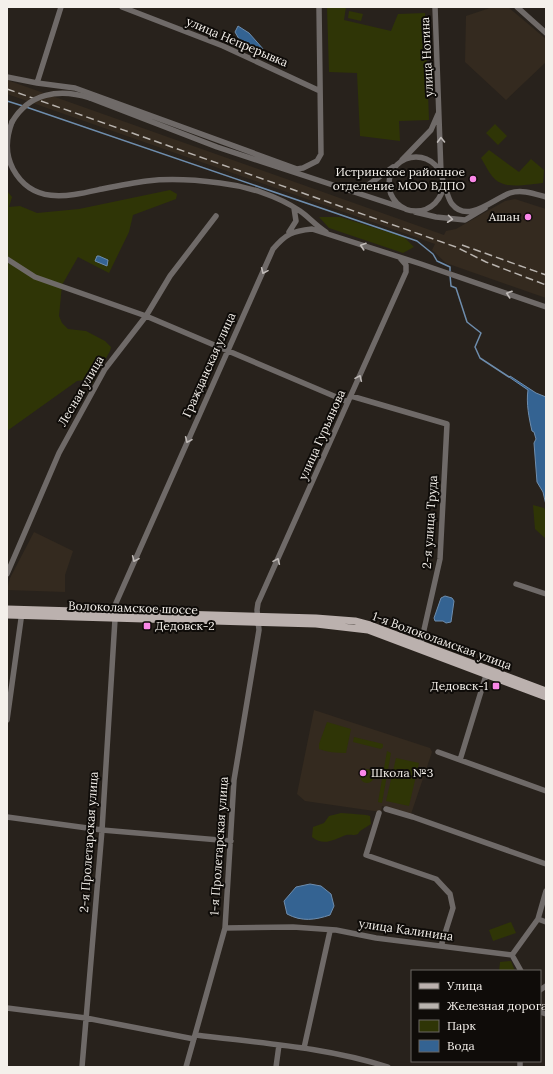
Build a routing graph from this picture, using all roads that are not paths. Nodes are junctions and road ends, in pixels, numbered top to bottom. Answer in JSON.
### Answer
{"nodes":[{"id":1,"x":61,"y":7,"type":"edge"},
{"id":2,"x":122,"y":7,"type":"edge"},
{"id":3,"x":319,"y":7,"type":"edge"},
{"id":4,"x":435,"y":7,"type":"edge"},
{"id":5,"x":517,"y":7,"type":"edge"},
{"id":6,"x":546,"y":33,"type":"edge"},
{"id":7,"x":7,"y":77,"type":"edge"},
{"id":8,"x":37,"y":83,"type":"junction"},
{"id":9,"x":320,"y":91,"type":"junction"},
{"id":10,"x":440,"y":106,"type":"junction"},
{"id":11,"x":402,"y":161,"type":"junction"},
{"id":12,"x":395,"y":166,"type":"junction"},
{"id":13,"x":441,"y":174,"type":"junction"},
{"id":14,"x":443,"y":182,"type":"junction"},
{"id":15,"x":343,"y":187,"type":"junction"},
{"id":16,"x":546,"y":198,"type":"edge"},
{"id":17,"x":493,"y":202,"type":"junction"},
{"id":18,"x":294,"y":208,"type":"junction"},
{"id":19,"x":403,"y":208,"type":"junction"},
{"id":20,"x":412,"y":211,"type":"junction"},
{"id":21,"x":216,"y":216,"type":"dead end"},
{"id":22,"x":285,"y":236,"type":"junction"},
{"id":23,"x":333,"y":236,"type":"junction"},
{"id":24,"x":400,"y":258,"type":"junction"},
{"id":25,"x":7,"y":259,"type":"edge"},
{"id":26,"x":546,"y":307,"type":"edge"},
{"id":27,"x":146,"y":316,"type":"junction"},
{"id":28,"x":227,"y":352,"type":"junction"},
{"id":29,"x":351,"y":396,"type":"junction"},
{"id":30,"x":348,"y":402,"type":"junction"},
{"id":31,"x":7,"y":574,"type":"edge"},
{"id":32,"x":516,"y":584,"type":"dead end"},
{"id":33,"x":546,"y":594,"type":"edge"},
{"id":34,"x":7,"y":609,"type":"edge"},
{"id":35,"x":22,"y":613,"type":"junction"},
{"id":36,"x":7,"y":615,"type":"edge"},
{"id":37,"x":117,"y":616,"type":"junction"},
{"id":38,"x":258,"y":620,"type":"junction"},
{"id":39,"x":421,"y":643,"type":"junction"},
{"id":40,"x":487,"y":671,"type":"junction"},
{"id":41,"x":546,"y":691,"type":"edge"},
{"id":42,"x":546,"y":697,"type":"edge"},
{"id":43,"x":7,"y":720,"type":"edge"},
{"id":44,"x":438,"y":752,"type":"dead end"},
{"id":45,"x":460,"y":760,"type":"junction"},
{"id":46,"x":546,"y":791,"type":"edge"},
{"id":47,"x":386,"y":809,"type":"dead end"},
{"id":48,"x":379,"y":813,"type":"dead end"},
{"id":49,"x":7,"y":817,"type":"edge"},
{"id":50,"x":102,"y":830,"type":"junction"},
{"id":51,"x":231,"y":841,"type":"junction"},
{"id":52,"x":546,"y":864,"type":"edge"},
{"id":53,"x":546,"y":892,"type":"edge"},
{"id":54,"x":538,"y":919,"type":"junction"},
{"id":55,"x":546,"y":922,"type":"edge"},
{"id":56,"x":225,"y":928,"type":"junction"},
{"id":57,"x":330,"y":931,"type":"junction"},
{"id":58,"x":441,"y":946,"type":"junction"},
{"id":59,"x":512,"y":955,"type":"junction"},
{"id":60,"x":520,"y":970,"type":"edge"},
{"id":61,"x":7,"y":1008,"type":"edge"},
{"id":62,"x":86,"y":1018,"type":"junction"},
{"id":63,"x":195,"y":1037,"type":"junction"},
{"id":64,"x":279,"y":1045,"type":"junction"},
{"id":65,"x":304,"y":1048,"type":"junction"},
{"id":66,"x":82,"y":1067,"type":"edge"},
{"id":67,"x":186,"y":1067,"type":"edge"},
{"id":68,"x":276,"y":1067,"type":"edge"},
{"id":69,"x":388,"y":1067,"type":"edge"}],
"edges":[{"from":1,"to":8,"type":"street"},
{"from":2,"to":9,"type":"street","name":"улица Непрерывка"},
{"from":3,"to":9,"type":"street"},
{"from":4,"to":10,"type":"street","name":"улица Ногина"},
{"from":5,"to":6,"type":"street"},
{"from":7,"to":8,"type":"street"},
{"from":8,"to":9,"type":"street"},
{"from":10,"to":11,"type":"street"},
{"from":13,"to":10,"type":"street","name":"улица Ногина","one_way":true},
{"from":11,"to":12,"type":"street"},
{"from":11,"to":13,"type":"street"},
{"from":12,"to":15,"type":"street"},
{"from":12,"to":19,"type":"street"},
{"from":13,"to":14,"type":"street"},
{"from":14,"to":17,"type":"street"},
{"from":14,"to":20,"type":"street"},
{"from":15,"to":18,"type":"street","bridge":true},
{"from":15,"to":19,"type":"street"},
{"from":16,"to":17,"type":"street"},
{"from":20,"to":17,"type":"street","one_way":true},
{"from":18,"to":22,"type":"street","name":"Гражданская улица"},
{"from":18,"to":23,"type":"street"},
{"from":19,"to":20,"type":"street"},
{"from":21,"to":27,"type":"street","name":"Лесная улица"},
{"from":22,"to":23,"type":"street"},
{"from":22,"to":28,"type":"street","name":"Гражданская улица","one_way":true},
{"from":24,"to":23,"type":"street","one_way":true},
{"from":26,"to":24,"type":"street","one_way":true},
{"from":29,"to":24,"type":"street","name":"улица Гурьянова","one_way":true},
{"from":25,"to":27,"type":"street"},
{"from":27,"to":28,"type":"street"},
{"from":27,"to":31,"type":"street","name":"Лесная улица"},
{"from":28,"to":30,"type":"street"},
{"from":28,"to":37,"type":"street","name":"Гражданская улица","one_way":true},
{"from":29,"to":30,"type":"street","name":"улица Гурьянова"},
{"from":29,"to":39,"type":"street","name":"2-я улица Труда"},
{"from":38,"to":30,"type":"street","name":"улица Гурьянова","one_way":true},
{"from":32,"to":33,"type":"street"},
{"from":34,"to":35,"type":"main road","name":"Волоколамское шоссе"},
{"from":35,"to":36,"type":"main road","name":"Волоколамское шоссе"},
{"from":35,"to":37,"type":"main road","name":"Волоколамское шоссе"},
{"from":35,"to":43,"type":"street"},
{"from":37,"to":38,"type":"main road","name":"Волоколамское шоссе"},
{"from":37,"to":50,"type":"street","name":"2-я Пролетарская улица"},
{"from":38,"to":39,"type":"main road","name":"1-я Волоколамская улица"},
{"from":38,"to":40,"type":"main road","name":"1-я Волоколамская улица"},
{"from":38,"to":51,"type":"street","name":"1-я Пролетарская улица"},
{"from":39,"to":40,"type":"main road","name":"1-я Волоколамская улица"},
{"from":40,"to":41,"type":"main road","name":"1-я Волоколамская улица"},
{"from":40,"to":42,"type":"main road","name":"1-я Волоколамская улица"},
{"from":40,"to":45,"type":"street"},
{"from":44,"to":45,"type":"street"},
{"from":45,"to":46,"type":"street"},
{"from":47,"to":52,"type":"street"},
{"from":48,"to":58,"type":"street"},
{"from":49,"to":50,"type":"street"},
{"from":50,"to":51,"type":"street"},
{"from":50,"to":62,"type":"street","name":"2-я Пролетарская улица"},
{"from":51,"to":56,"type":"street","name":"1-я Пролетарская улица"},
{"from":53,"to":54,"type":"street"},
{"from":54,"to":55,"type":"street"},
{"from":54,"to":59,"type":"street"},
{"from":56,"to":57,"type":"street","name":"улица Калинина"},
{"from":56,"to":63,"type":"street","name":"1-я Пролетарская улица"},
{"from":57,"to":58,"type":"street","name":"улица Калинина"},
{"from":57,"to":65,"type":"street"},
{"from":58,"to":59,"type":"street","name":"улица Калинина"},
{"from":59,"to":60,"type":"street"},
{"from":61,"to":62,"type":"street"},
{"from":62,"to":63,"type":"street"},
{"from":62,"to":66,"type":"street","name":"2-я Пролетарская улица"},
{"from":63,"to":64,"type":"street"},
{"from":63,"to":67,"type":"street","name":"1-я Пролетарская улица"},
{"from":64,"to":65,"type":"street"},
{"from":64,"to":68,"type":"street"},
{"from":65,"to":69,"type":"street"}]}
